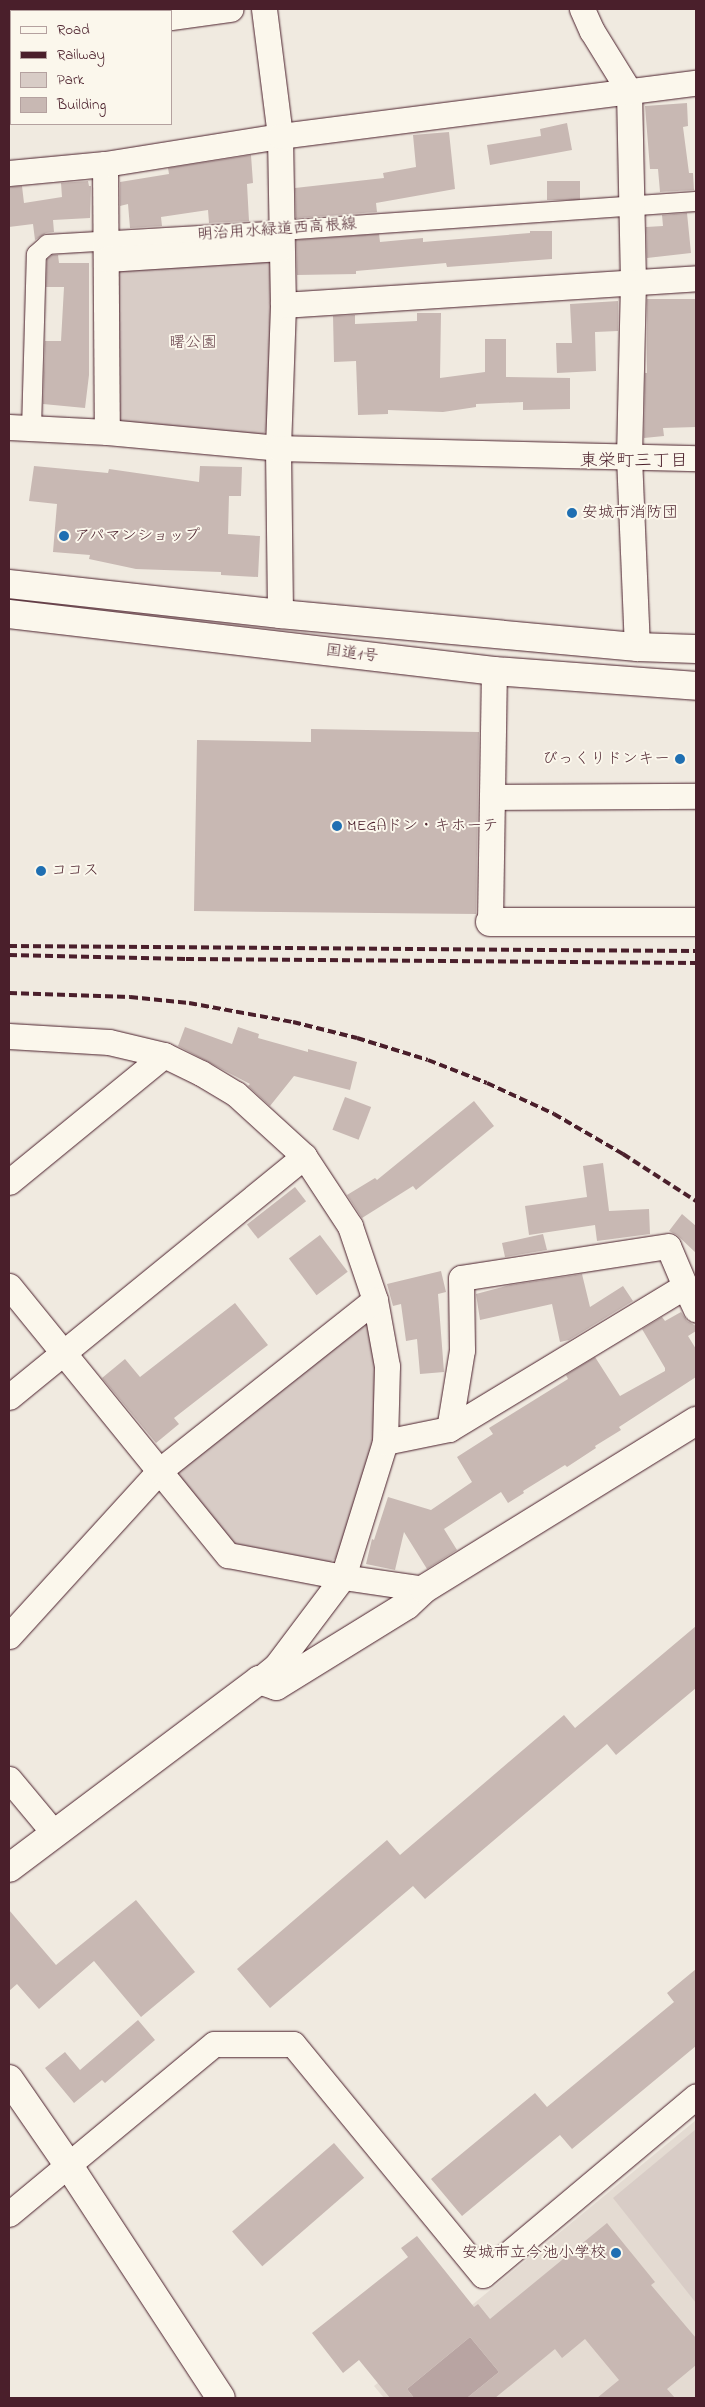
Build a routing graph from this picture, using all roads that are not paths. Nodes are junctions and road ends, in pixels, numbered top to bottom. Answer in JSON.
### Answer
{"nodes":[{"id":1,"x":230,"y":9,"type":"edge"},
{"id":2,"x":264,"y":9,"type":"edge"},
{"id":3,"x":582,"y":9,"type":"edge"},
{"id":4,"x":172,"y":17,"type":"edge"},
{"id":5,"x":696,"y":83,"type":"edge"},
{"id":6,"x":629,"y":91,"type":"junction"},
{"id":7,"x":280,"y":136,"type":"junction"},
{"id":8,"x":105,"y":164,"type":"junction"},
{"id":9,"x":9,"y":173,"type":"edge"},
{"id":10,"x":696,"y":201,"type":"edge"},
{"id":11,"x":632,"y":205,"type":"junction"},
{"id":12,"x":280,"y":239,"type":"junction"},
{"id":13,"x":106,"y":250,"type":"junction"},
{"id":14,"x":696,"y":278,"type":"edge"},
{"id":15,"x":634,"y":281,"type":"junction"},
{"id":16,"x":283,"y":305,"type":"junction"},
{"id":17,"x":20,"y":428,"type":"edge"},
{"id":18,"x":107,"y":432,"type":"junction"},
{"id":19,"x":278,"y":448,"type":"junction"},
{"id":20,"x":629,"y":457,"type":"junction"},
{"id":21,"x":696,"y":458,"type":"edge"},
{"id":22,"x":9,"y":584,"type":"edge"},
{"id":23,"x":9,"y":614,"type":"edge"},
{"id":24,"x":280,"y":614,"type":"junction"},
{"id":25,"x":637,"y":647,"type":"junction"},
{"id":26,"x":696,"y":649,"type":"edge"},
{"id":27,"x":494,"y":671,"type":"junction"},
{"id":28,"x":696,"y":686,"type":"edge"},
{"id":29,"x":696,"y":796,"type":"edge"},
{"id":30,"x":492,"y":797,"type":"junction"},
{"id":31,"x":490,"y":922,"type":"joint"},
{"id":32,"x":696,"y":922,"type":"edge"},
{"id":33,"x":9,"y":1036,"type":"edge"},
{"id":34,"x":164,"y":1055,"type":"junction"},
{"id":35,"x":304,"y":1156,"type":"junction"},
{"id":36,"x":9,"y":1182,"type":"edge"},
{"id":37,"x":9,"y":1286,"type":"edge"},
{"id":38,"x":685,"y":1286,"type":"junction"},
{"id":39,"x":375,"y":1300,"type":"junction"},
{"id":40,"x":696,"y":1310,"type":"edge"},
{"id":41,"x":63,"y":1352,"type":"junction"},
{"id":42,"x":9,"y":1397,"type":"edge"},
{"id":43,"x":696,"y":1421,"type":"edge"},
{"id":44,"x":449,"y":1429,"type":"junction"},
{"id":45,"x":385,"y":1442,"type":"junction"},
{"id":46,"x":160,"y":1471,"type":"junction"},
{"id":47,"x":343,"y":1577,"type":"junction"},
{"id":48,"x":424,"y":1589,"type":"junction"},
{"id":49,"x":9,"y":1636,"type":"edge"},
{"id":50,"x":260,"y":1680,"type":"junction"},
{"id":51,"x":9,"y":1779,"type":"edge"},
{"id":52,"x":54,"y":1833,"type":"junction"},
{"id":53,"x":9,"y":1868,"type":"edge"},
{"id":54,"x":9,"y":2079,"type":"edge"},
{"id":55,"x":696,"y":2096,"type":"edge"},
{"id":56,"x":69,"y":2166,"type":"junction"},
{"id":57,"x":9,"y":2214,"type":"edge"},
{"id":58,"x":221,"y":2398,"type":"edge"}],
"edges":[{"from":1,"to":4,"type":"street"},
{"from":2,"to":7,"type":"street"},
{"from":3,"to":6,"type":"street"},
{"from":5,"to":6,"type":"street"},
{"from":6,"to":7,"type":"street"},
{"from":6,"to":11,"type":"street"},
{"from":7,"to":8,"type":"street"},
{"from":7,"to":12,"type":"street"},
{"from":8,"to":9,"type":"street"},
{"from":8,"to":13,"type":"street"},
{"from":10,"to":11,"type":"street","name":"明治用水緑道西高根線"},
{"from":11,"to":12,"type":"street","name":"明治用水緑道西高根線"},
{"from":11,"to":15,"type":"street"},
{"from":12,"to":13,"type":"street"},
{"from":12,"to":16,"type":"street"},
{"from":13,"to":17,"type":"street"},
{"from":13,"to":18,"type":"street"},
{"from":14,"to":15,"type":"street"},
{"from":15,"to":16,"type":"street"},
{"from":15,"to":20,"type":"street"},
{"from":16,"to":19,"type":"street"},
{"from":17,"to":18,"type":"street"},
{"from":18,"to":19,"type":"street"},
{"from":19,"to":20,"type":"street"},
{"from":19,"to":24,"type":"street"},
{"from":20,"to":21,"type":"street"},
{"from":20,"to":25,"type":"street"},
{"from":22,"to":24,"type":"main road","name":"国道1号"},
{"from":23,"to":27,"type":"main road","name":"国道1号"},
{"from":24,"to":25,"type":"main road","name":"国道1号"},
{"from":25,"to":26,"type":"main road","name":"国道1号"},
{"from":27,"to":28,"type":"main road","name":"国道1号"},
{"from":27,"to":30,"type":"street"},
{"from":29,"to":30,"type":"street"},
{"from":30,"to":31,"type":"street"},
{"from":31,"to":32,"type":"main road"},
{"from":33,"to":34,"type":"street"},
{"from":34,"to":35,"type":"street"},
{"from":34,"to":36,"type":"street"},
{"from":35,"to":39,"type":"street"},
{"from":35,"to":41,"type":"street"},
{"from":37,"to":41,"type":"street"},
{"from":38,"to":40,"type":"street"},
{"from":38,"to":44,"type":"street"},
{"from":38,"to":44,"type":"street"},
{"from":39,"to":45,"type":"street"},
{"from":39,"to":46,"type":"street"},
{"from":41,"to":42,"type":"street"},
{"from":41,"to":46,"type":"street"},
{"from":43,"to":48,"type":"main road"},
{"from":44,"to":45,"type":"street"},
{"from":45,"to":47,"type":"street"},
{"from":46,"to":47,"type":"street"},
{"from":46,"to":49,"type":"street"},
{"from":47,"to":48,"type":"street"},
{"from":47,"to":50,"type":"street"},
{"from":48,"to":50,"type":"main road"},
{"from":50,"to":52,"type":"main road"},
{"from":51,"to":52,"type":"street"},
{"from":52,"to":53,"type":"main road"},
{"from":54,"to":56,"type":"main road"},
{"from":55,"to":56,"type":"street"},
{"from":56,"to":57,"type":"street"},
{"from":56,"to":58,"type":"main road"}]}
